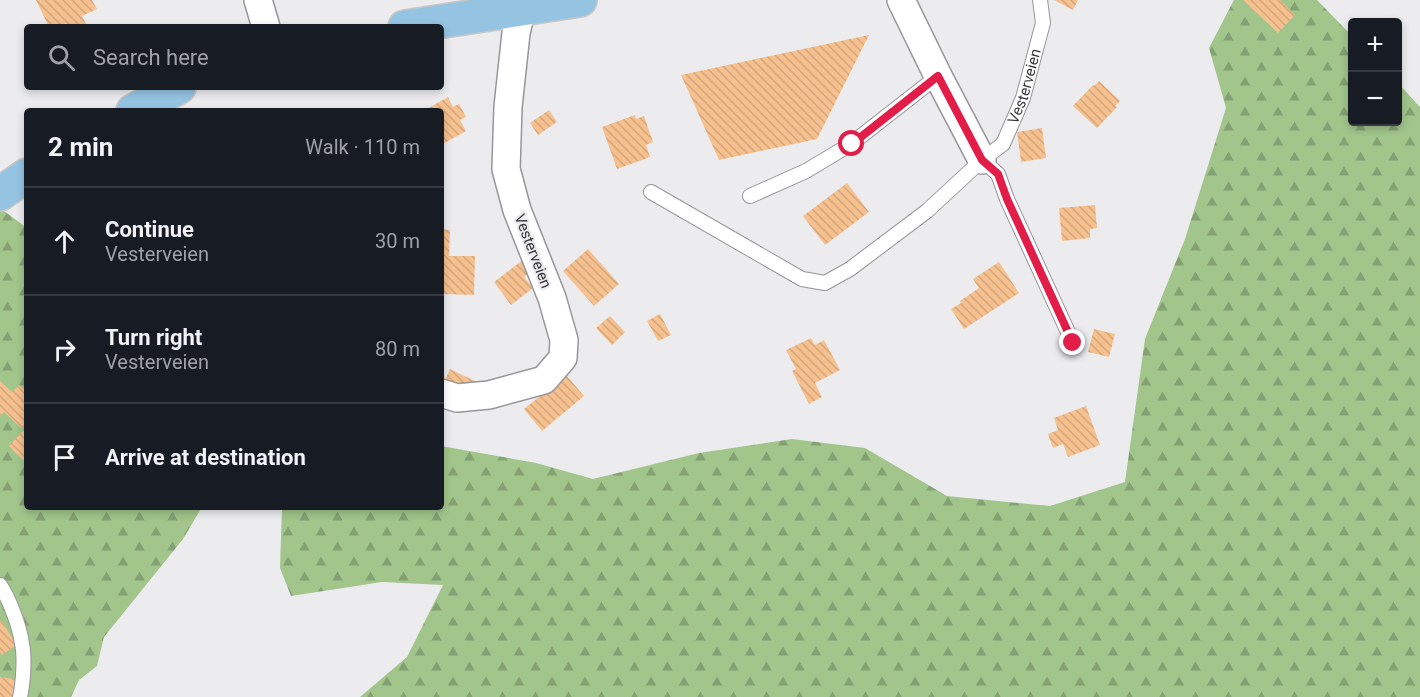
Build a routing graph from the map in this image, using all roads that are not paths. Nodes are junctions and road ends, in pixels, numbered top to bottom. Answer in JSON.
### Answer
{"nodes":[{"id":1,"x":258,"y":0,"type":"edge"},
{"id":2,"x":580,"y":0,"type":"edge"},
{"id":3,"x":901,"y":0,"type":"edge"},
{"id":4,"x":1040,"y":0,"type":"edge"},
{"id":5,"x":522,"y":8,"type":"junction"},
{"id":6,"x":265,"y":24,"type":"edge"},
{"id":7,"x":423,"y":24,"type":"edge"},
{"id":8,"x":938,"y":76,"type":"junction"},
{"id":9,"x":173,"y":90,"type":"edge"},
{"id":10,"x":140,"y":108,"type":"edge"},
{"id":11,"x":982,"y":160,"type":"junction"},
{"id":12,"x":24,"y":177,"type":"edge"},
{"id":13,"x":651,"y":192,"type":"dead end"},
{"id":14,"x":0,"y":194,"type":"edge"},
{"id":15,"x":750,"y":196,"type":"dead end"},
{"id":16,"x":1073,"y":343,"type":"dead end"},
{"id":17,"x":444,"y":394,"type":"edge"},
{"id":18,"x":0,"y":585,"type":"edge"},
{"id":19,"x":20,"y":697,"type":"edge"}],
"edges":[{"from":1,"to":6,"type":"street"},
{"from":2,"to":5,"type":"main road"},
{"from":3,"to":8,"type":"street"},
{"from":4,"to":11,"type":"lane","name":"Vesterveien"},
{"from":5,"to":7,"type":"main road"},
{"from":5,"to":17,"type":"street","name":"Vesterveien"},
{"from":8,"to":11,"type":"street"},
{"from":8,"to":15,"type":"lane"},
{"from":9,"to":10,"type":"main road"},
{"from":11,"to":13,"type":"lane","name":"Vesterveien"},
{"from":11,"to":16,"type":"lane"},
{"from":12,"to":14,"type":"main road"},
{"from":18,"to":19,"type":"lane"}]}
